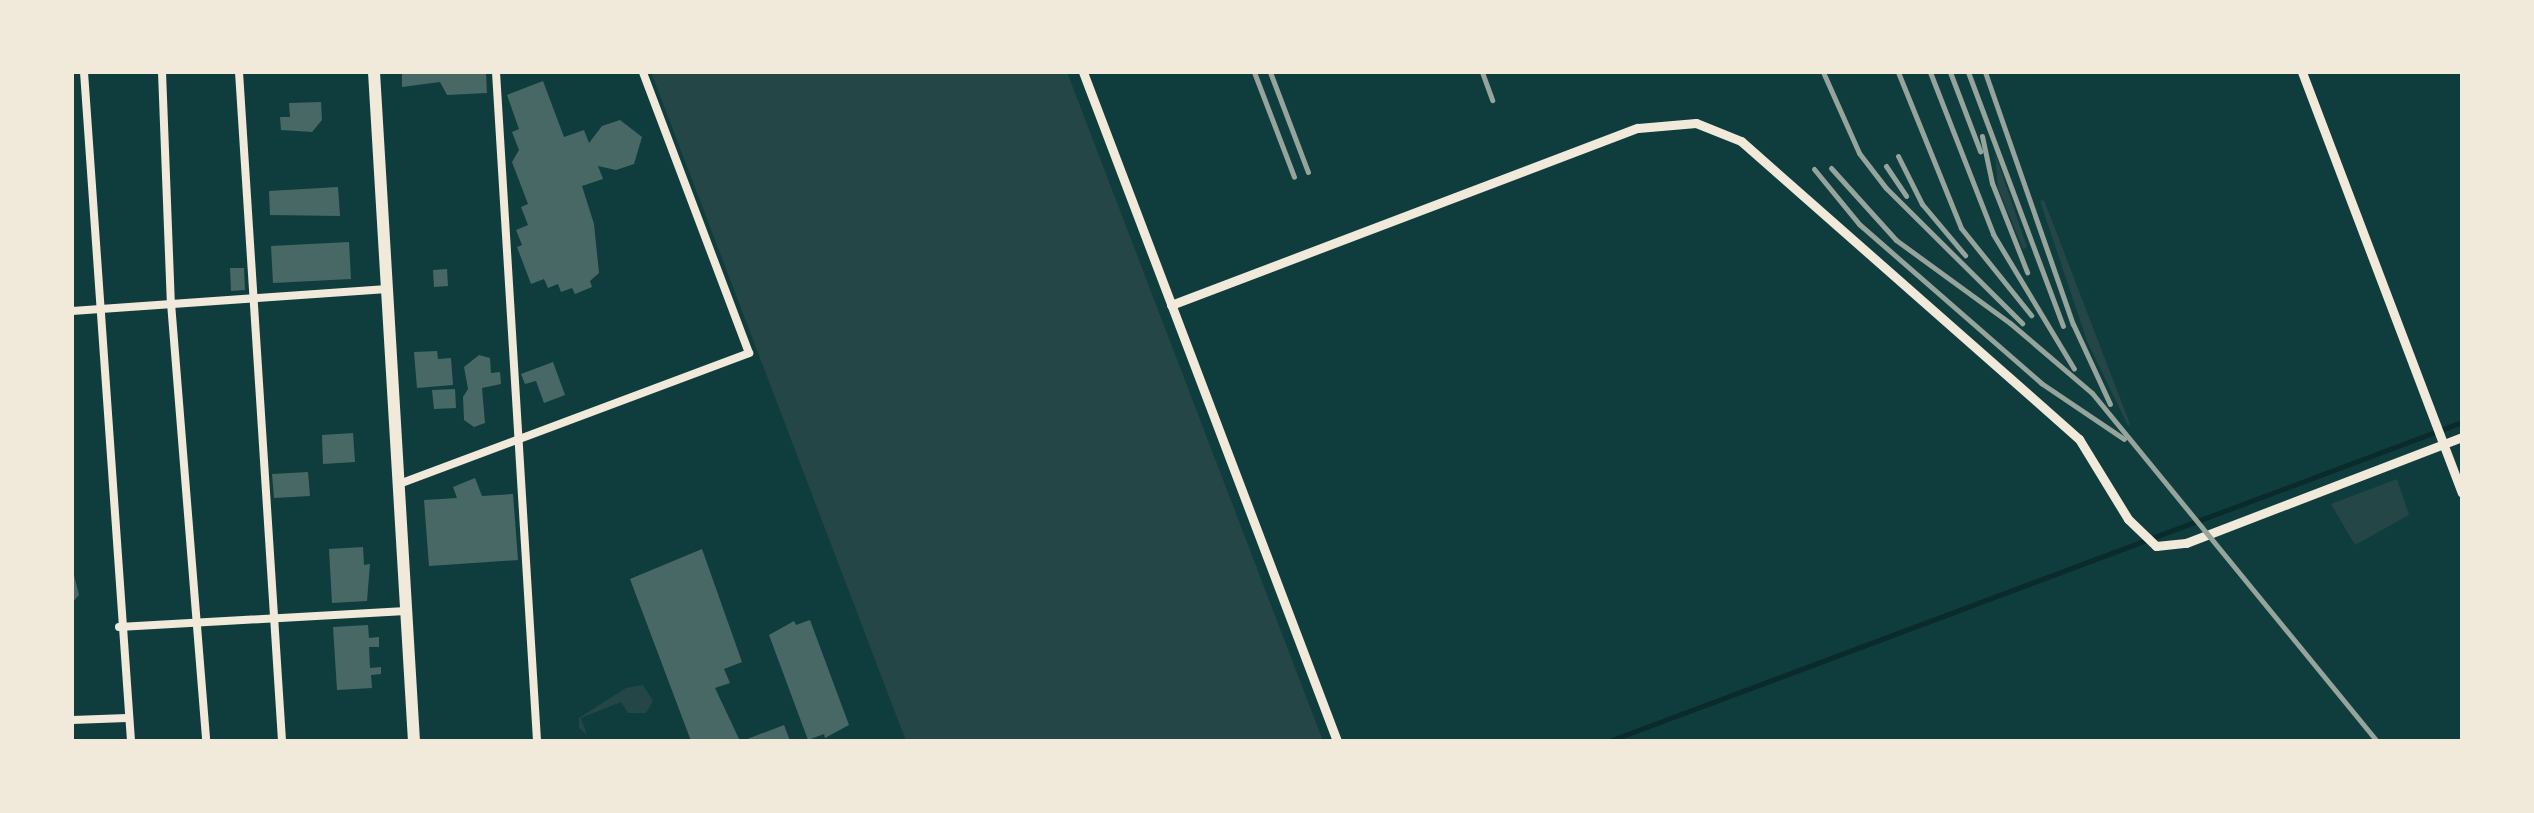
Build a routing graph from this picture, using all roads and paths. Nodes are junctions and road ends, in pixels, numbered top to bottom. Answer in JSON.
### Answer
{"nodes":[{"id":1,"x":84,"y":72,"type":"edge"},
{"id":2,"x":162,"y":72,"type":"edge"},
{"id":3,"x":239,"y":72,"type":"edge"},
{"id":4,"x":374,"y":72,"type":"edge"},
{"id":5,"x":496,"y":72,"type":"edge"},
{"id":6,"x":643,"y":72,"type":"edge"},
{"id":7,"x":1083,"y":72,"type":"edge"},
{"id":8,"x":2302,"y":72,"type":"edge"},
{"id":9,"x":387,"y":289,"type":"junction"},
{"id":10,"x":254,"y":298,"type":"junction"},
{"id":11,"x":171,"y":303,"type":"junction"},
{"id":12,"x":1171,"y":305,"type":"junction"},
{"id":13,"x":100,"y":310,"type":"junction"},
{"id":14,"x":72,"y":311,"type":"edge"},
{"id":15,"x":2462,"y":437,"type":"edge"},
{"id":16,"x":517,"y":440,"type":"junction"},
{"id":17,"x":2442,"y":446,"type":"junction"},
{"id":18,"x":399,"y":484,"type":"junction"},
{"id":19,"x":2462,"y":493,"type":"edge"},
{"id":20,"x":406,"y":611,"type":"junction"},
{"id":21,"x":274,"y":617,"type":"junction"},
{"id":22,"x":199,"y":623,"type":"junction"},
{"id":23,"x":119,"y":627,"type":"junction"},
{"id":24,"x":127,"y":718,"type":"junction"},
{"id":25,"x":72,"y":720,"type":"edge"},
{"id":26,"x":535,"y":740,"type":"edge"},
{"id":27,"x":131,"y":741,"type":"edge"},
{"id":28,"x":206,"y":741,"type":"edge"},
{"id":29,"x":282,"y":741,"type":"edge"},
{"id":30,"x":414,"y":741,"type":"edge"},
{"id":31,"x":1337,"y":741,"type":"edge"}],
"edges":[{"from":1,"to":13,"type":"street"},
{"from":2,"to":11,"type":"street"},
{"from":3,"to":10,"type":"street"},
{"from":4,"to":9,"type":"main road"},
{"from":5,"to":16,"type":"street"},
{"from":6,"to":16,"type":"street"},
{"from":7,"to":12,"type":"street"},
{"from":8,"to":17,"type":"street"},
{"from":9,"to":10,"type":"street"},
{"from":9,"to":18,"type":"main road"},
{"from":10,"to":11,"type":"street"},
{"from":10,"to":21,"type":"street"},
{"from":11,"to":13,"type":"street"},
{"from":11,"to":22,"type":"street"},
{"from":12,"to":17,"type":"street"},
{"from":12,"to":31,"type":"street"},
{"from":13,"to":14,"type":"street"},
{"from":13,"to":23,"type":"street"},
{"from":15,"to":17,"type":"street"},
{"from":16,"to":18,"type":"street"},
{"from":16,"to":26,"type":"street"},
{"from":17,"to":19,"type":"street"},
{"from":18,"to":20,"type":"main road"},
{"from":20,"to":21,"type":"street"},
{"from":20,"to":30,"type":"main road"},
{"from":21,"to":22,"type":"street"},
{"from":21,"to":29,"type":"street"},
{"from":22,"to":23,"type":"street"},
{"from":22,"to":28,"type":"street"},
{"from":23,"to":24,"type":"street"},
{"from":24,"to":25,"type":"street"},
{"from":24,"to":27,"type":"street"}]}
